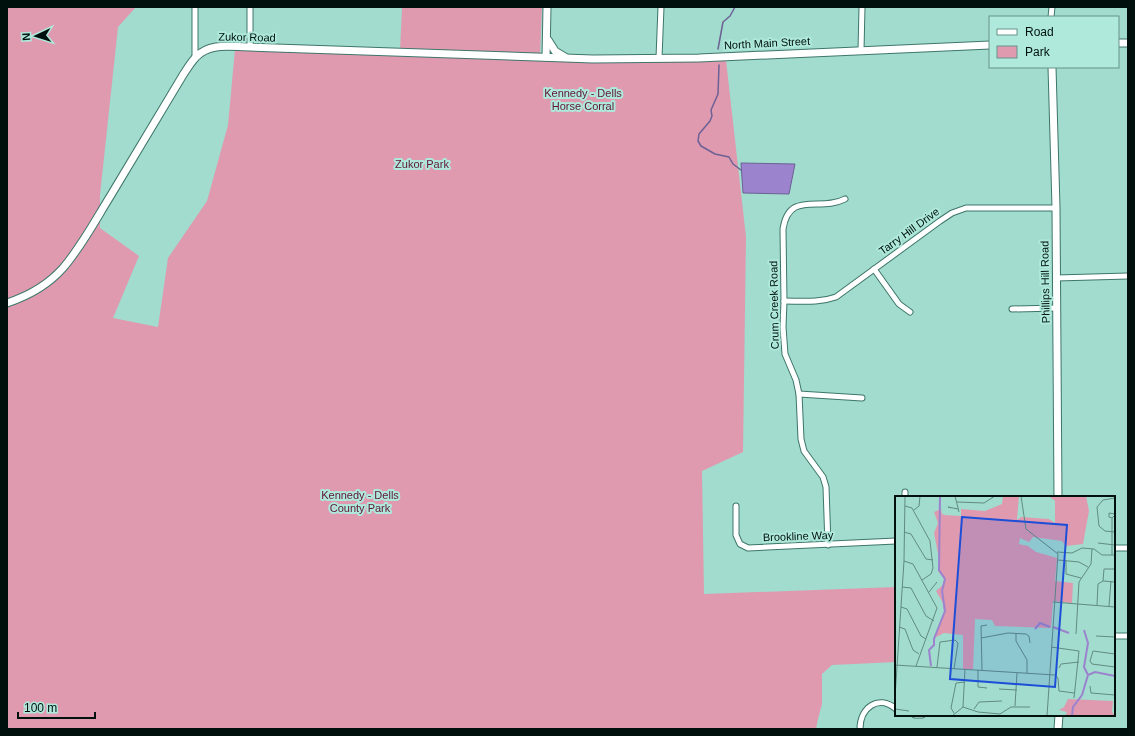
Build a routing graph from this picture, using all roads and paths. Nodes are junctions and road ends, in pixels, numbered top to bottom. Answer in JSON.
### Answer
{"nodes":[{"id":1,"x":196,"y":7,"type":"edge"},
{"id":2,"x":250,"y":7,"type":"edge"},
{"id":3,"x":548,"y":7,"type":"edge"},
{"id":4,"x":661,"y":7,"type":"edge"},
{"id":5,"x":862,"y":7,"type":"edge"},
{"id":6,"x":547,"y":31,"type":"junction"},
{"id":7,"x":989,"y":45,"type":"edge"},
{"id":8,"x":250,"y":47,"type":"junction"},
{"id":9,"x":862,"y":50,"type":"junction"},
{"id":10,"x":195,"y":57,"type":"junction"},
{"id":11,"x":546,"y":57,"type":"junction"},
{"id":12,"x":571,"y":58,"type":"junction"},
{"id":13,"x":659,"y":58,"type":"junction"},
{"id":14,"x":1052,"y":68,"type":"edge"},
{"id":15,"x":845,"y":199,"type":"dead end"},
{"id":16,"x":1056,"y":208,"type":"junction"},
{"id":17,"x":874,"y":269,"type":"junction"},
{"id":18,"x":1128,"y":276,"type":"edge"},
{"id":19,"x":1056,"y":278,"type":"junction"},
{"id":20,"x":784,"y":301,"type":"junction"},
{"id":21,"x":7,"y":303,"type":"edge"},
{"id":22,"x":1057,"y":308,"type":"junction"},
{"id":23,"x":1012,"y":309,"type":"dead end"},
{"id":24,"x":910,"y":312,"type":"dead end"},
{"id":25,"x":798,"y":394,"type":"junction"},
{"id":26,"x":862,"y":398,"type":"dead end"},
{"id":27,"x":1058,"y":496,"type":"edge"},
{"id":28,"x":736,"y":506,"type":"dead end"},
{"id":29,"x":895,"y":541,"type":"edge"},
{"id":30,"x":828,"y":545,"type":"junction"},
{"id":31,"x":1115,"y":548,"type":"edge"},
{"id":32,"x":1128,"y":548,"type":"edge"},
{"id":33,"x":1115,"y":636,"type":"edge"},
{"id":34,"x":1128,"y":636,"type":"edge"},
{"id":35,"x":895,"y":708,"type":"edge"},
{"id":36,"x":1058,"y":716,"type":"edge"},
{"id":37,"x":860,"y":729,"type":"edge"},
{"id":38,"x":1058,"y":729,"type":"edge"}],
"edges":[{"from":1,"to":10,"type":"street"},
{"from":2,"to":8,"type":"street"},
{"from":3,"to":6,"type":"street"},
{"from":4,"to":13,"type":"street"},
{"from":5,"to":9,"type":"street"},
{"from":6,"to":11,"type":"street"},
{"from":6,"to":12,"type":"street"},
{"from":7,"to":9,"type":"street","name":"North Main Street"},
{"from":8,"to":10,"type":"street","name":"Zukor Road"},
{"from":8,"to":11,"type":"street","name":"Zukor Road"},
{"from":9,"to":13,"type":"street","name":"North Main Street"},
{"from":10,"to":21,"type":"street","name":"Zukor Road"},
{"from":11,"to":12,"type":"street","name":"North Main Street"},
{"from":12,"to":13,"type":"street","name":"North Main Street"},
{"from":14,"to":16,"type":"street","name":"Phillips Hill Road"},
{"from":15,"to":20,"type":"street","name":"Crum Creek Road"},
{"from":16,"to":17,"type":"street","name":"Tarry Hill Drive"},
{"from":16,"to":19,"type":"street","name":"Phillips Hill Road"},
{"from":17,"to":20,"type":"street","name":"Tarry Hill Drive"},
{"from":17,"to":24,"type":"street"},
{"from":18,"to":19,"type":"street"},
{"from":19,"to":22,"type":"street","name":"Phillips Hill Road"},
{"from":20,"to":25,"type":"street","name":"Crum Creek Road"},
{"from":22,"to":23,"type":"street"},
{"from":22,"to":27,"type":"street","name":"Phillips Hill Road"},
{"from":25,"to":26,"type":"street"},
{"from":25,"to":30,"type":"street","name":"Crum Creek Road"},
{"from":28,"to":30,"type":"street","name":"Brookline Way"},
{"from":29,"to":30,"type":"street","name":"Brookline Way"},
{"from":31,"to":32,"type":"street"},
{"from":33,"to":34,"type":"street"},
{"from":35,"to":37,"type":"street"},
{"from":36,"to":38,"type":"street"}]}
